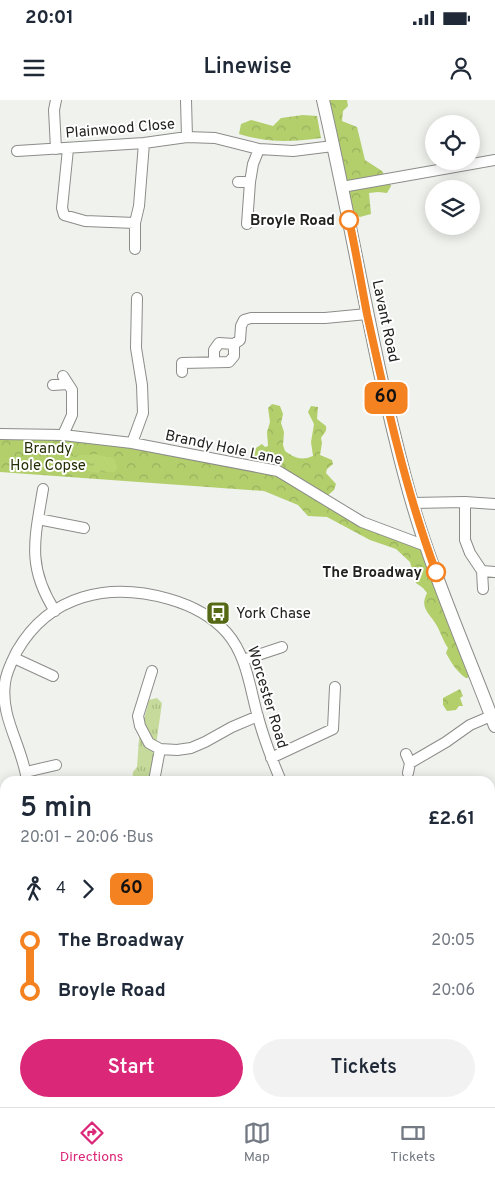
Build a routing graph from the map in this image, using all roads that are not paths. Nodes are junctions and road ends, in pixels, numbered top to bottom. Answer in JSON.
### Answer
{"nodes":[{"id":1,"x":56,"y":100,"type":"edge"},
{"id":2,"x":186,"y":100,"type":"edge"},
{"id":3,"x":322,"y":100,"type":"edge"},
{"id":4,"x":187,"y":137,"type":"junction"},
{"id":5,"x":144,"y":143,"type":"junction"},
{"id":6,"x":333,"y":146,"type":"junction"},
{"id":7,"x":56,"y":149,"type":"junction"},
{"id":8,"x":68,"y":149,"type":"junction"},
{"id":9,"x":259,"y":149,"type":"junction"},
{"id":10,"x":17,"y":151,"type":"dead end"},
{"id":11,"x":495,"y":160,"type":"edge"},
{"id":12,"x":238,"y":182,"type":"dead end"},
{"id":13,"x":250,"y":182,"type":"junction"},
{"id":14,"x":342,"y":187,"type":"junction"},
{"id":15,"x":135,"y":223,"type":"junction"},
{"id":16,"x":247,"y":224,"type":"dead end"},
{"id":17,"x":135,"y":249,"type":"dead end"},
{"id":18,"x":137,"y":298,"type":"dead end"},
{"id":19,"x":368,"y":314,"type":"junction"},
{"id":20,"x":234,"y":344,"type":"junction"},
{"id":21,"x":214,"y":362,"type":"junction"},
{"id":22,"x":182,"y":372,"type":"dead end"},
{"id":23,"x":53,"y":385,"type":"dead end"},
{"id":24,"x":0,"y":434,"type":"edge"},
{"id":25,"x":63,"y":435,"type":"junction"},
{"id":26,"x":132,"y":443,"type":"junction"},
{"id":27,"x":43,"y":489,"type":"dead end"},
{"id":28,"x":465,"y":502,"type":"junction"},
{"id":29,"x":412,"y":503,"type":"junction"},
{"id":30,"x":495,"y":504,"type":"edge"},
{"id":31,"x":38,"y":519,"type":"junction"},
{"id":32,"x":84,"y":528,"type":"dead end"},
{"id":33,"x":426,"y":546,"type":"junction"},
{"id":34,"x":482,"y":571,"type":"junction"},
{"id":35,"x":495,"y":572,"type":"edge"},
{"id":36,"x":483,"y":589,"type":"dead end"},
{"id":37,"x":55,"y":611,"type":"junction"},
{"id":38,"x":282,"y":647,"type":"dead end"},
{"id":39,"x":14,"y":658,"type":"junction"},
{"id":40,"x":243,"y":660,"type":"junction"},
{"id":41,"x":152,"y":671,"type":"dead end"},
{"id":42,"x":53,"y":676,"type":"dead end"},
{"id":43,"x":335,"y":688,"type":"dead end"},
{"id":44,"x":258,"y":716,"type":"junction"},
{"id":45,"x":493,"y":721,"type":"edge"},
{"id":46,"x":160,"y":749,"type":"junction"},
{"id":47,"x":271,"y":758,"type":"junction"},
{"id":48,"x":408,"y":764,"type":"dead end"},
{"id":49,"x":56,"y":765,"type":"dead end"},
{"id":50,"x":27,"y":776,"type":"edge"},
{"id":51,"x":155,"y":776,"type":"edge"},
{"id":52,"x":279,"y":776,"type":"edge"}],
"edges":[{"from":1,"to":7,"type":"street","name":"Plainwood Close"},
{"from":2,"to":4,"type":"street","name":"Plainwood Close"},
{"from":3,"to":6,"type":"main road","name":"Lavant Road"},
{"from":4,"to":5,"type":"street","name":"Plainwood Close"},
{"from":4,"to":9,"type":"street","name":"Plainwood Close"},
{"from":5,"to":8,"type":"street","name":"Plainwood Close"},
{"from":5,"to":15,"type":"street"},
{"from":6,"to":9,"type":"street","name":"Plainwood Close"},
{"from":6,"to":14,"type":"main road","name":"Lavant Road"},
{"from":7,"to":8,"type":"street","name":"Plainwood Close"},
{"from":7,"to":10,"type":"street","name":"Plainwood Close"},
{"from":8,"to":15,"type":"street"},
{"from":9,"to":13,"type":"street"},
{"from":11,"to":14,"type":"street"},
{"from":12,"to":13,"type":"street"},
{"from":13,"to":16,"type":"street"},
{"from":14,"to":19,"type":"main road","name":"Lavant Road"},
{"from":15,"to":17,"type":"street"},
{"from":18,"to":26,"type":"street"},
{"from":19,"to":20,"type":"street"},
{"from":19,"to":29,"type":"main road","name":"Lavant Road"},
{"from":20,"to":21,"type":"street"},
{"from":20,"to":21,"type":"street"},
{"from":21,"to":22,"type":"street"},
{"from":23,"to":25,"type":"street"},
{"from":24,"to":25,"type":"street","name":"Brandy Hole Lane"},
{"from":25,"to":26,"type":"street","name":"Brandy Hole Lane"},
{"from":26,"to":33,"type":"street","name":"Brandy Hole Lane"},
{"from":27,"to":31,"type":"street"},
{"from":28,"to":29,"type":"street"},
{"from":28,"to":30,"type":"street"},
{"from":28,"to":34,"type":"street"},
{"from":29,"to":33,"type":"main road","name":"Lavant Road"},
{"from":31,"to":32,"type":"street"},
{"from":31,"to":37,"type":"street"},
{"from":33,"to":45,"type":"main road"},
{"from":34,"to":35,"type":"street"},
{"from":34,"to":36,"type":"street"},
{"from":37,"to":39,"type":"street","name":"Worcester Road"},
{"from":37,"to":40,"type":"street","name":"Worcester Road"},
{"from":38,"to":40,"type":"street"},
{"from":39,"to":42,"type":"street"},
{"from":39,"to":50,"type":"street","name":"Worcester Road"},
{"from":40,"to":44,"type":"street","name":"Worcester Road"},
{"from":41,"to":46,"type":"street"},
{"from":43,"to":47,"type":"street"},
{"from":44,"to":46,"type":"street"},
{"from":44,"to":47,"type":"street","name":"Worcester Road"},
{"from":45,"to":48,"type":"street"},
{"from":46,"to":51,"type":"street"},
{"from":47,"to":52,"type":"street","name":"Worcester Road"},
{"from":49,"to":50,"type":"street","name":"Worcester Road"}]}
